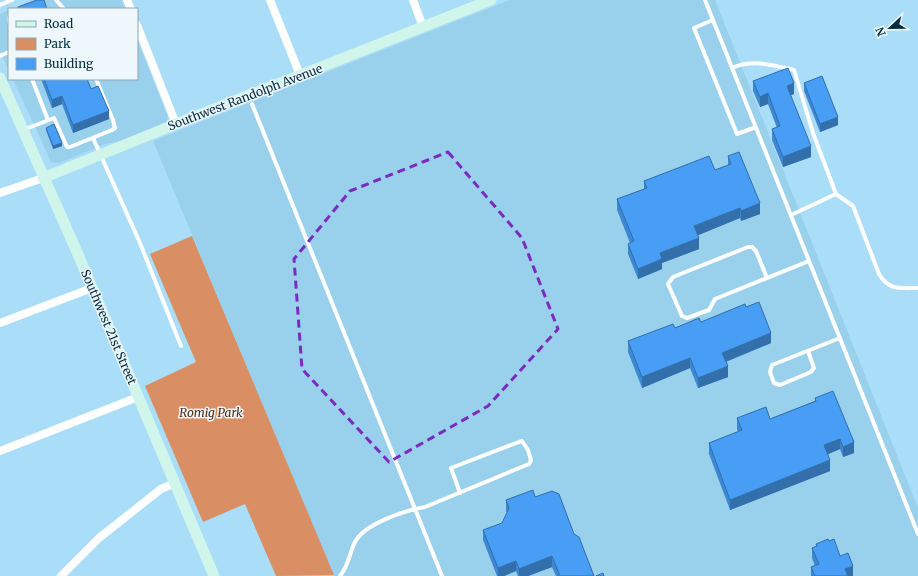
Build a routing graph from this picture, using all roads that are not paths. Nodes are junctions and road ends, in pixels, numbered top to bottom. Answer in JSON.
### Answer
{"nodes":[{"id":1,"x":12,"y":0,"type":"edge"},
{"id":2,"x":56,"y":0,"type":"edge"},
{"id":3,"x":270,"y":0,"type":"edge"},
{"id":4,"x":413,"y":0,"type":"edge"},
{"id":5,"x":491,"y":0,"type":"edge"},
{"id":6,"x":705,"y":0,"type":"edge"},
{"id":7,"x":0,"y":5,"type":"edge"},
{"id":8,"x":63,"y":8,"type":"edge"},
{"id":9,"x":713,"y":20,"type":"junction"},
{"id":10,"x":423,"y":27,"type":"junction"},
{"id":11,"x":138,"y":28,"type":"edge"},
{"id":12,"x":732,"y":68,"type":"junction"},
{"id":13,"x":300,"y":76,"type":"junction"},
{"id":14,"x":0,"y":78,"type":"edge"},
{"id":15,"x":32,"y":80,"type":"edge"},
{"id":16,"x":96,"y":80,"type":"edge"},
{"id":17,"x":252,"y":104,"type":"dead end"},
{"id":18,"x":48,"y":120,"type":"junction"},
{"id":19,"x":176,"y":124,"type":"junction"},
{"id":20,"x":756,"y":127,"type":"junction"},
{"id":21,"x":23,"y":130,"type":"junction"},
{"id":22,"x":93,"y":138,"type":"junction"},
{"id":23,"x":101,"y":155,"type":"junction"},
{"id":24,"x":43,"y":178,"type":"junction"},
{"id":25,"x":0,"y":193,"type":"edge"},
{"id":26,"x":836,"y":194,"type":"junction"},
{"id":27,"x":790,"y":215,"type":"junction"},
{"id":28,"x":809,"y":261,"type":"junction"},
{"id":29,"x":767,"y":278,"type":"junction"},
{"id":30,"x":92,"y":288,"type":"junction"},
{"id":31,"x":918,"y":288,"type":"edge"},
{"id":32,"x":0,"y":323,"type":"edge"},
{"id":33,"x":840,"y":338,"type":"junction"},
{"id":34,"x":181,"y":346,"type":"dead end"},
{"id":35,"x":808,"y":351,"type":"junction"},
{"id":36,"x":138,"y":397,"type":"junction"},
{"id":37,"x":0,"y":451,"type":"edge"},
{"id":38,"x":175,"y":483,"type":"junction"},
{"id":39,"x":460,"y":493,"type":"junction"},
{"id":40,"x":415,"y":509,"type":"junction"},
{"id":41,"x":918,"y":534,"type":"edge"},
{"id":42,"x":61,"y":576,"type":"edge"},
{"id":43,"x":214,"y":576,"type":"edge"},
{"id":44,"x":340,"y":576,"type":"edge"},
{"id":45,"x":442,"y":576,"type":"edge"}],
"edges":[{"from":1,"to":7,"type":"lane"},
{"from":2,"to":8,"type":"lane"},
{"from":3,"to":13,"type":"street"},
{"from":4,"to":10,"type":"street"},
{"from":5,"to":10,"type":"main road","name":"Southwest Randolph Avenue"},
{"from":6,"to":9,"type":"lane"},
{"from":9,"to":12,"type":"lane"},
{"from":9,"to":20,"type":"lane"},
{"from":10,"to":13,"type":"main road","name":"Southwest Randolph Avenue"},
{"from":11,"to":19,"type":"street"},
{"from":12,"to":20,"type":"lane"},
{"from":12,"to":26,"type":"lane"},
{"from":13,"to":19,"type":"main road","name":"Southwest Randolph Avenue"},
{"from":14,"to":21,"type":"main road","name":"Southwest 21st Street"},
{"from":15,"to":18,"type":"lane"},
{"from":16,"to":22,"type":"lane"},
{"from":17,"to":40,"type":"lane"},
{"from":18,"to":21,"type":"lane"},
{"from":18,"to":22,"type":"lane"},
{"from":19,"to":23,"type":"main road","name":"Southwest Randolph Avenue"},
{"from":20,"to":27,"type":"lane"},
{"from":21,"to":24,"type":"main road","name":"Southwest 21st Street"},
{"from":22,"to":23,"type":"lane"},
{"from":23,"to":24,"type":"main road","name":"Southwest Randolph Avenue"},
{"from":23,"to":34,"type":"lane"},
{"from":24,"to":25,"type":"street","name":"Southwest Randolph Avenue"},
{"from":24,"to":30,"type":"main road","name":"Southwest 21st Street"},
{"from":26,"to":27,"type":"lane"},
{"from":26,"to":31,"type":"lane"},
{"from":27,"to":28,"type":"lane"},
{"from":28,"to":29,"type":"lane"},
{"from":28,"to":33,"type":"lane"},
{"from":29,"to":29,"type":"lane"},
{"from":30,"to":32,"type":"street"},
{"from":30,"to":36,"type":"main road","name":"Southwest 21st Street"},
{"from":33,"to":35,"type":"lane"},
{"from":33,"to":41,"type":"lane"},
{"from":35,"to":35,"type":"lane"},
{"from":36,"to":37,"type":"street"},
{"from":36,"to":38,"type":"main road","name":"Southwest 21st Street"},
{"from":38,"to":42,"type":"street"},
{"from":38,"to":43,"type":"main road","name":"Southwest 21st Street"},
{"from":39,"to":39,"type":"lane"},
{"from":39,"to":40,"type":"lane"},
{"from":40,"to":44,"type":"lane"},
{"from":40,"to":45,"type":"lane"}]}
